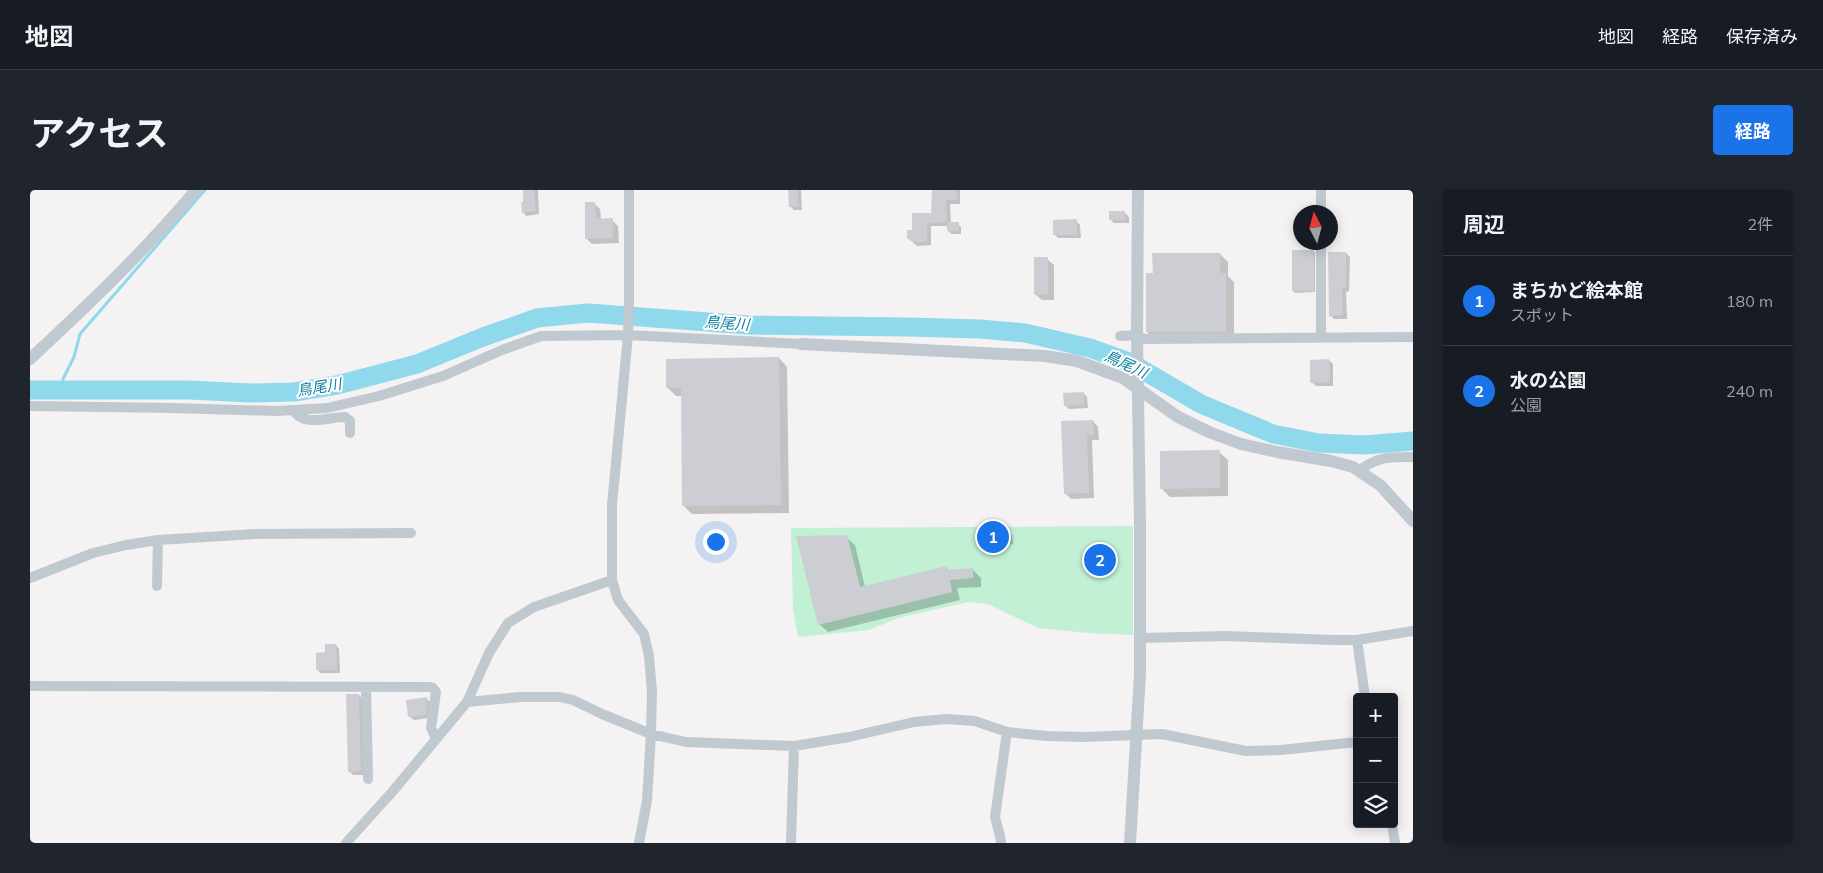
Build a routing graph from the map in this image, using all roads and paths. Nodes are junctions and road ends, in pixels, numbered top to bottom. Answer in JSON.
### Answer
{"nodes":[{"id":1,"x":196,"y":190,"type":"edge"},
{"id":2,"x":629,"y":190,"type":"edge"},
{"id":3,"x":1138,"y":190,"type":"edge"},
{"id":4,"x":1321,"y":190,"type":"edge"},
{"id":5,"x":1321,"y":205,"type":"edge"},
{"id":6,"x":1321,"y":250,"type":"edge"},
{"id":7,"x":628,"y":332,"type":"junction"},
{"id":8,"x":1120,"y":336,"type":"dead end"},
{"id":9,"x":1321,"y":338,"type":"junction"},
{"id":10,"x":1413,"y":338,"type":"edge"},
{"id":11,"x":1137,"y":339,"type":"junction"},
{"id":12,"x":801,"y":344,"type":"joint"},
{"id":13,"x":30,"y":359,"type":"edge"},
{"id":14,"x":1138,"y":382,"type":"junction"},
{"id":15,"x":30,"y":406,"type":"edge"},
{"id":16,"x":294,"y":411,"type":"junction"},
{"id":17,"x":350,"y":433,"type":"dead end"},
{"id":18,"x":1413,"y":457,"type":"edge"},
{"id":19,"x":1360,"y":470,"type":"junction"},
{"id":20,"x":1413,"y":521,"type":"edge"},
{"id":21,"x":411,"y":533,"type":"dead end"},
{"id":22,"x":158,"y":540,"type":"junction"},
{"id":23,"x":30,"y":578,"type":"edge"},
{"id":24,"x":612,"y":580,"type":"junction"},
{"id":25,"x":157,"y":586,"type":"dead end"},
{"id":26,"x":1413,"y":631,"type":"edge"},
{"id":27,"x":1141,"y":638,"type":"junction"},
{"id":28,"x":1357,"y":640,"type":"junction"},
{"id":29,"x":30,"y":686,"type":"edge"},
{"id":30,"x":366,"y":687,"type":"junction"},
{"id":31,"x":1364,"y":693,"type":"edge"},
{"id":32,"x":467,"y":702,"type":"junction"},
{"id":33,"x":1007,"y":732,"type":"junction"},
{"id":34,"x":651,"y":734,"type":"junction"},
{"id":35,"x":1137,"y":734,"type":"junction"},
{"id":36,"x":436,"y":739,"type":"junction"},
{"id":37,"x":1353,"y":742,"type":"edge"},
{"id":38,"x":794,"y":746,"type":"junction"},
{"id":39,"x":368,"y":779,"type":"dead end"},
{"id":40,"x":1393,"y":828,"type":"edge"},
{"id":41,"x":346,"y":843,"type":"edge"},
{"id":42,"x":640,"y":843,"type":"edge"},
{"id":43,"x":791,"y":843,"type":"edge"},
{"id":44,"x":1000,"y":843,"type":"edge"},
{"id":45,"x":1130,"y":843,"type":"edge"},
{"id":46,"x":1395,"y":843,"type":"edge"}],
"edges":[{"from":1,"to":13,"type":"street"},
{"from":2,"to":7,"type":"street"},
{"from":3,"to":11,"type":"street"},
{"from":4,"to":5,"type":"street"},
{"from":6,"to":9,"type":"street"},
{"from":7,"to":12,"type":"street"},
{"from":7,"to":16,"type":"street"},
{"from":7,"to":24,"type":"street"},
{"from":8,"to":11,"type":"street"},
{"from":9,"to":10,"type":"street"},
{"from":9,"to":11,"type":"street"},
{"from":11,"to":14,"type":"street"},
{"from":12,"to":14,"type":"street"},
{"from":14,"to":19,"type":"street"},
{"from":14,"to":27,"type":"street"},
{"from":15,"to":16,"type":"street"},
{"from":16,"to":17,"type":"street"},
{"from":18,"to":19,"type":"street"},
{"from":19,"to":20,"type":"street"},
{"from":21,"to":22,"type":"street"},
{"from":22,"to":23,"type":"street"},
{"from":22,"to":25,"type":"street"},
{"from":24,"to":32,"type":"street"},
{"from":24,"to":34,"type":"street"},
{"from":26,"to":28,"type":"street"},
{"from":27,"to":28,"type":"street"},
{"from":27,"to":35,"type":"street"},
{"from":28,"to":31,"type":"street"},
{"from":29,"to":30,"type":"street"},
{"from":30,"to":36,"type":"street"},
{"from":30,"to":39,"type":"street"},
{"from":32,"to":34,"type":"street"},
{"from":32,"to":36,"type":"street"},
{"from":33,"to":35,"type":"street"},
{"from":33,"to":38,"type":"street"},
{"from":33,"to":44,"type":"street"},
{"from":34,"to":38,"type":"street"},
{"from":34,"to":42,"type":"street"},
{"from":35,"to":37,"type":"street"},
{"from":35,"to":45,"type":"street"},
{"from":36,"to":41,"type":"street"},
{"from":38,"to":43,"type":"street"},
{"from":40,"to":46,"type":"street"}]}
